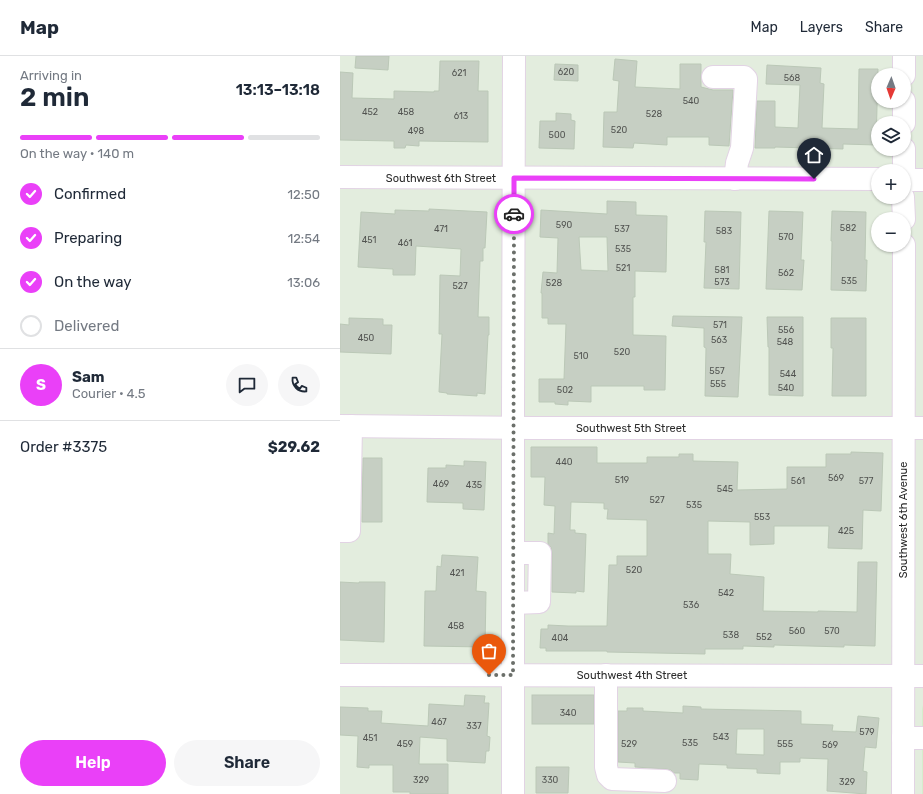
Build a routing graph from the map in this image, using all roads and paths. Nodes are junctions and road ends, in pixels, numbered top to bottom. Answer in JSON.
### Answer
{"nodes":[{"id":1,"x":514,"y":56,"type":"edge"},
{"id":2,"x":904,"y":56,"type":"edge"},
{"id":3,"x":904,"y":68,"type":"edge"},
{"id":4,"x":713,"y":77,"type":"dead end"},
{"id":5,"x":340,"y":177,"type":"edge"},
{"id":6,"x":514,"y":178,"type":"junction"},
{"id":7,"x":735,"y":179,"type":"junction"},
{"id":8,"x":871,"y":179,"type":"edge"},
{"id":9,"x":911,"y":180,"type":"edge"},
{"id":10,"x":923,"y":180,"type":"edge"},
{"id":11,"x":904,"y":252,"type":"edge"},
{"id":12,"x":345,"y":426,"type":"edge"},
{"id":13,"x":513,"y":428,"type":"junction"},
{"id":14,"x":913,"y":428,"type":"edge"},
{"id":15,"x":344,"y":531,"type":"edge"},
{"id":16,"x":340,"y":675,"type":"edge"},
{"id":17,"x":513,"y":675,"type":"junction"},
{"id":18,"x":606,"y":675,"type":"junction"},
{"id":19,"x":913,"y":676,"type":"edge"},
{"id":20,"x":913,"y":738,"type":"edge"},
{"id":21,"x":665,"y":781,"type":"dead end"},
{"id":22,"x":513,"y":794,"type":"edge"},
{"id":23,"x":903,"y":794,"type":"edge"}],
"edges":[{"from":1,"to":6,"type":"street"},
{"from":2,"to":3,"type":"street"},
{"from":4,"to":7,"type":"street"},
{"from":5,"to":6,"type":"street","name":"Southwest 6th Street"},
{"from":6,"to":7,"type":"street","name":"Southwest 6th Street"},
{"from":6,"to":13,"type":"street"},
{"from":7,"to":8,"type":"street","name":"Southwest 6th Street"},
{"from":9,"to":10,"type":"street"},
{"from":11,"to":14,"type":"street","name":"Southwest 6th Avenue"},
{"from":12,"to":13,"type":"street","name":"Southwest 5th Street"},
{"from":12,"to":15,"type":"street"},
{"from":13,"to":14,"type":"street","name":"Southwest 5th Street"},
{"from":13,"to":17,"type":"street"},
{"from":14,"to":19,"type":"street","name":"Southwest 6th Avenue"},
{"from":16,"to":17,"type":"street","name":"Southwest 4th Street"},
{"from":17,"to":18,"type":"street","name":"Southwest 4th Street"},
{"from":17,"to":22,"type":"street"},
{"from":18,"to":19,"type":"street","name":"Southwest 4th Street"},
{"from":18,"to":21,"type":"street"},
{"from":19,"to":20,"type":"street","name":"Southwest 6th Avenue"},
{"from":20,"to":23,"type":"street","name":"Southwest 6th Avenue"}]}
